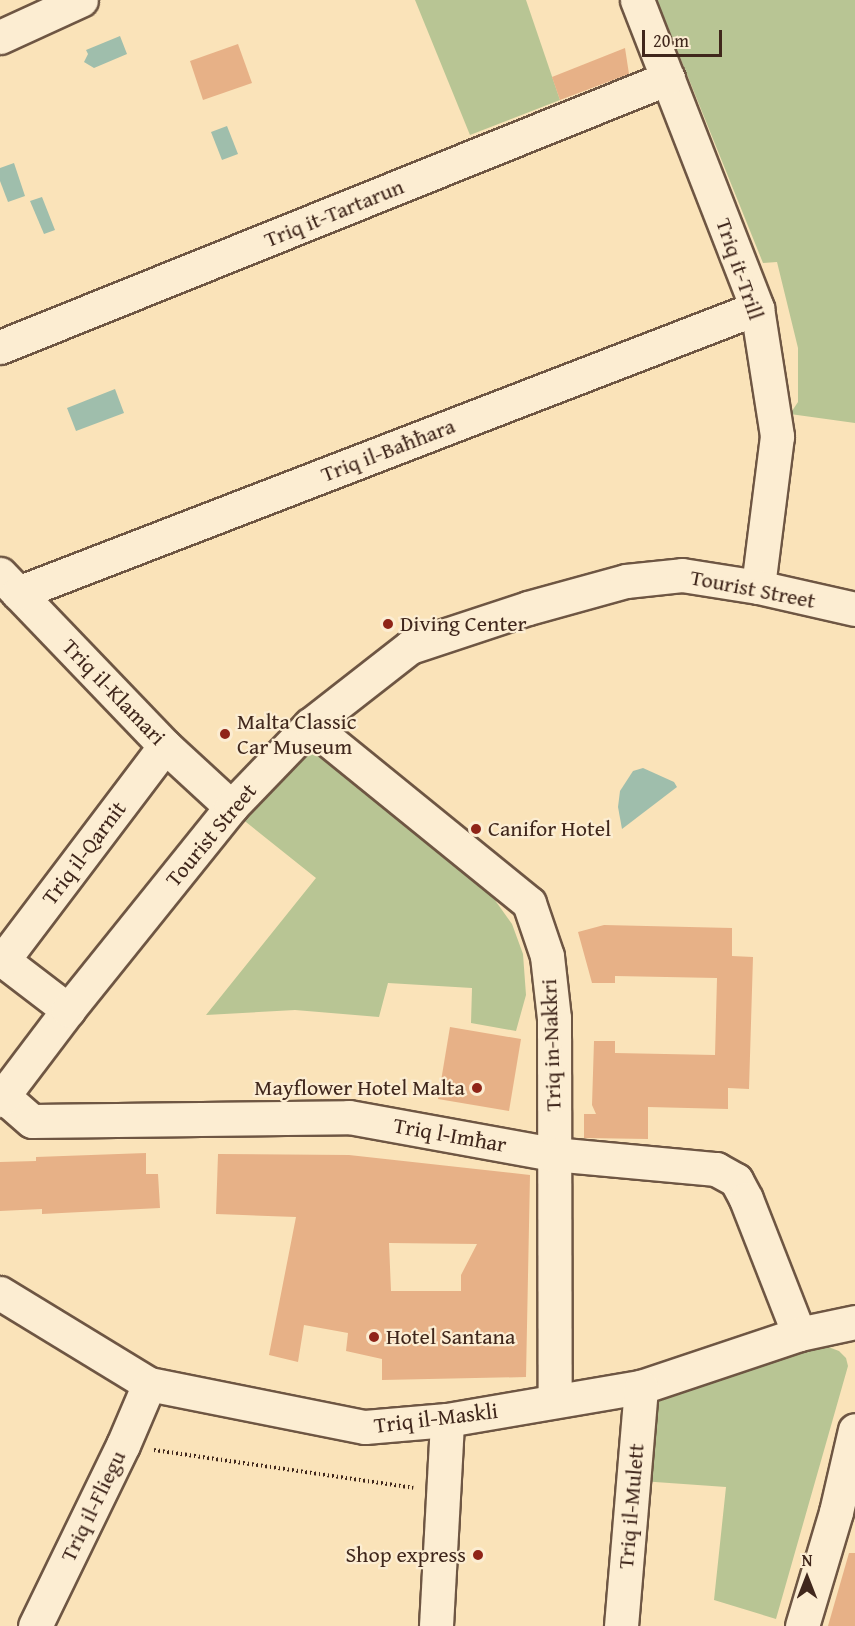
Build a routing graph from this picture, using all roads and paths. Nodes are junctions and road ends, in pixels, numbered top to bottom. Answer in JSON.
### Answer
{"nodes":[{"id":1,"x":81,"y":0,"type":"edge"},
{"id":2,"x":637,"y":0,"type":"edge"},
{"id":3,"x":0,"y":37,"type":"edge"},
{"id":4,"x":669,"y":78,"type":"junction"},
{"id":5,"x":757,"y":308,"type":"junction"},
{"id":6,"x":0,"y":347,"type":"edge"},
{"id":7,"x":9,"y":584,"type":"edge"},
{"id":8,"x":758,"y":587,"type":"junction"},
{"id":9,"x":855,"y":609,"type":"edge"},
{"id":10,"x":310,"y":725,"type":"junction"},
{"id":11,"x":165,"y":746,"type":"junction"},
{"id":12,"x":231,"y":807,"type":"junction"},
{"id":13,"x":1,"y":959,"type":"edge"},
{"id":14,"x":68,"y":1010,"type":"junction"},
{"id":15,"x":1,"y":1098,"type":"edge"},
{"id":16,"x":553,"y":1154,"type":"junction"},
{"id":17,"x":0,"y":1293,"type":"edge"},
{"id":18,"x":855,"y":1322,"type":"edge"},
{"id":19,"x":799,"y":1334,"type":"junction"},
{"id":20,"x":149,"y":1384,"type":"junction"},
{"id":21,"x":641,"y":1387,"type":"junction"},
{"id":22,"x":555,"y":1400,"type":"junction"},
{"id":23,"x":447,"y":1420,"type":"junction"},
{"id":24,"x":855,"y":1430,"type":"edge"},
{"id":25,"x":123,"y":1445,"type":"junction"},
{"id":26,"x":444,"y":1493,"type":"junction"},
{"id":27,"x":845,"y":1513,"type":"edge"},
{"id":28,"x":35,"y":1626,"type":"edge"},
{"id":29,"x":436,"y":1626,"type":"edge"},
{"id":30,"x":621,"y":1626,"type":"edge"},
{"id":31,"x":802,"y":1626,"type":"edge"}],
"edges":[{"from":1,"to":3,"type":"street"},
{"from":2,"to":4,"type":"street","name":"Triq it-Trill"},
{"from":4,"to":5,"type":"street","name":"Triq it-Trill"},
{"from":4,"to":6,"type":"street","name":"Triq it-Tartarun"},
{"from":5,"to":7,"type":"street","name":"Triq il-Baħħara"},
{"from":5,"to":8,"type":"street","name":"Triq it-Trill"},
{"from":7,"to":11,"type":"street","name":"Triq il-Klamari"},
{"from":8,"to":9,"type":"street","name":"Tourist Street"},
{"from":8,"to":10,"type":"street","name":"Tourist Street"},
{"from":10,"to":12,"type":"street","name":"Tourist Street"},
{"from":10,"to":16,"type":"street","name":"Triq in-Nakkri"},
{"from":11,"to":12,"type":"street","name":"Triq il-Klamari"},
{"from":11,"to":13,"type":"street","name":"Triq il-Qarnit"},
{"from":12,"to":14,"type":"street","name":"Tourist Street"},
{"from":13,"to":14,"type":"street"},
{"from":14,"to":15,"type":"street","name":"Tourist Street"},
{"from":15,"to":16,"type":"street","name":"Triq l-Imħar"},
{"from":16,"to":19,"type":"street","name":"Triq l-Imħar"},
{"from":16,"to":22,"type":"street","name":"Triq in-Nakkri"},
{"from":17,"to":20,"type":"street","name":"Triq il-Maskli"},
{"from":18,"to":19,"type":"street","name":"Triq il-Maskli"},
{"from":19,"to":21,"type":"street","name":"Triq il-Maskli"},
{"from":20,"to":23,"type":"street","name":"Triq il-Maskli"},
{"from":20,"to":25,"type":"street","name":"Triq il-Fliegu"},
{"from":21,"to":22,"type":"street","name":"Triq il-Maskli"},
{"from":21,"to":30,"type":"street","name":"Triq il-Mulett"},
{"from":22,"to":23,"type":"street","name":"Triq il-Maskli"},
{"from":23,"to":26,"type":"street"},
{"from":24,"to":27,"type":"street"},
{"from":25,"to":26,"type":"path"},
{"from":25,"to":28,"type":"street","name":"Triq il-Fliegu"},
{"from":26,"to":29,"type":"street"},
{"from":27,"to":31,"type":"street"}]}
